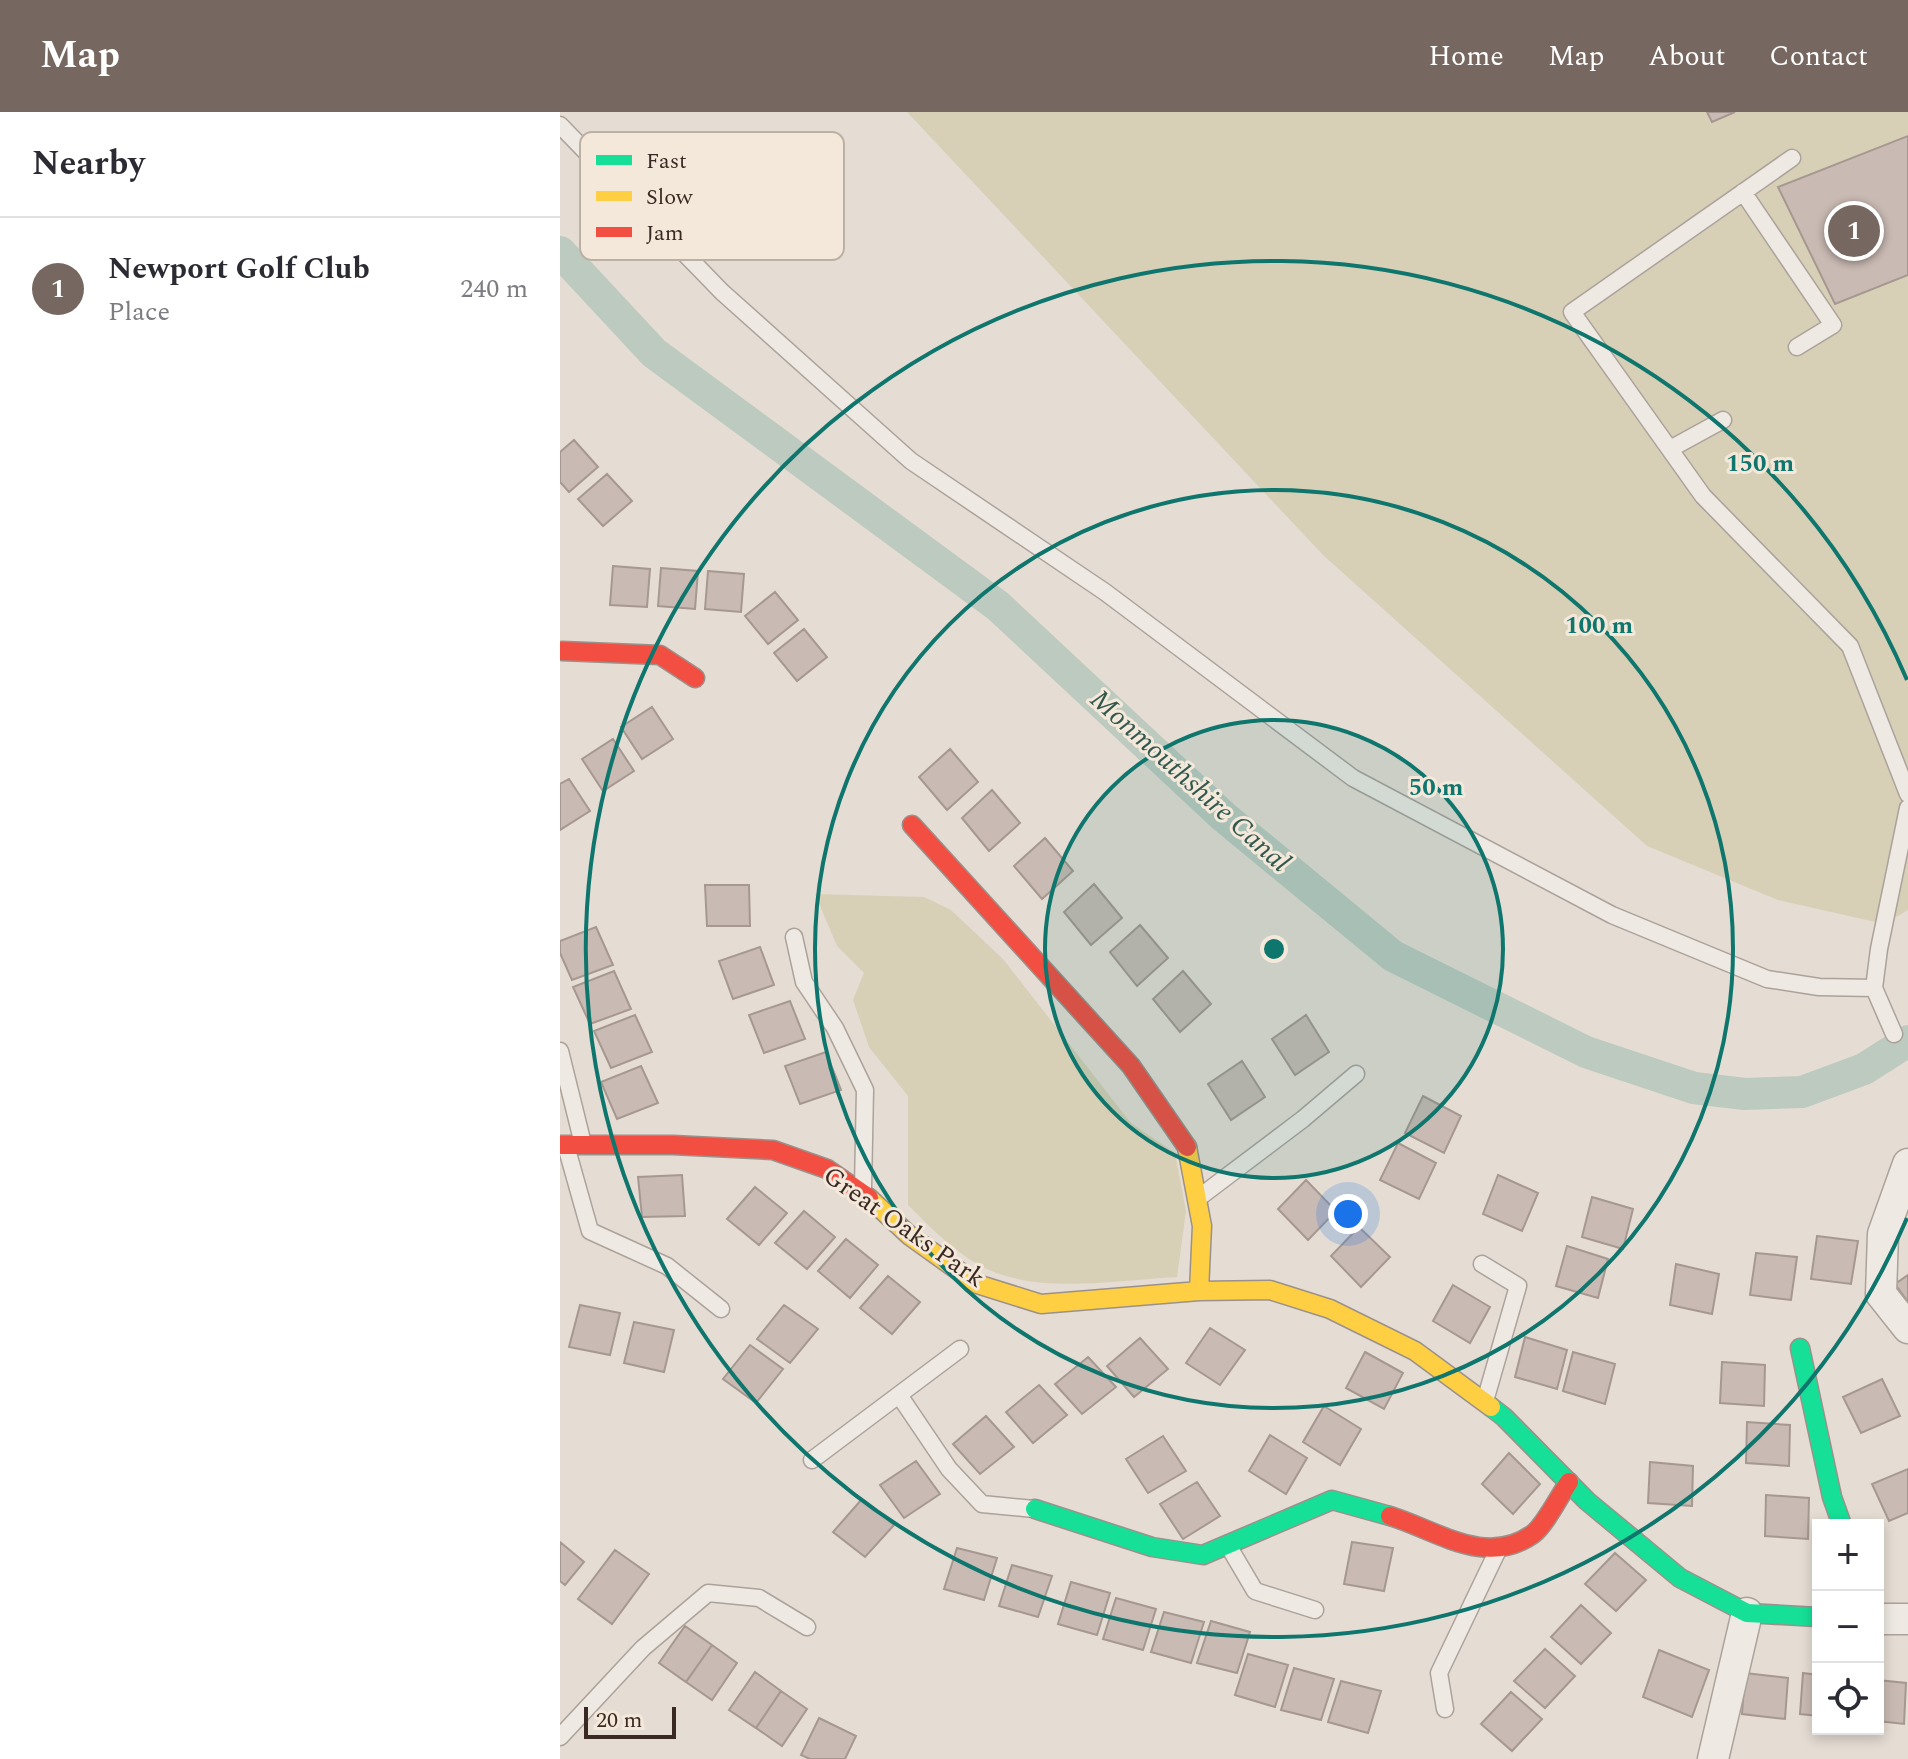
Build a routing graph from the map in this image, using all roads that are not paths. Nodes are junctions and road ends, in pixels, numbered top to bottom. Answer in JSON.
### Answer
{"nodes":[{"id":1,"x":560,"y":125,"type":"edge"},
{"id":2,"x":580,"y":146,"type":"edge"},
{"id":3,"x":1792,"y":158,"type":"dead end"},
{"id":4,"x":1743,"y":192,"type":"junction"},
{"id":5,"x":691,"y":260,"type":"edge"},
{"id":6,"x":1797,"y":347,"type":"dead end"},
{"id":7,"x":1723,"y":420,"type":"dead end"},
{"id":8,"x":1670,"y":449,"type":"junction"},
{"id":9,"x":561,"y":644,"type":"edge"},
{"id":10,"x":695,"y":678,"type":"dead end"},
{"id":11,"x":1908,"y":794,"type":"edge"},
{"id":12,"x":1908,"y":808,"type":"edge"},
{"id":13,"x":912,"y":825,"type":"dead end"},
{"id":14,"x":794,"y":937,"type":"dead end"},
{"id":15,"x":1874,"y":988,"type":"junction"},
{"id":16,"x":1894,"y":1034,"type":"dead end"},
{"id":17,"x":560,"y":1051,"type":"edge"},
{"id":18,"x":1356,"y":1074,"type":"dead end"},
{"id":19,"x":570,"y":1145,"type":"edge"},
{"id":20,"x":1908,"y":1164,"type":"edge"},
{"id":21,"x":863,"y":1192,"type":"junction"},
{"id":22,"x":1197,"y":1199,"type":"junction"},
{"id":23,"x":1482,"y":1264,"type":"dead end"},
{"id":24,"x":1199,"y":1291,"type":"junction"},
{"id":25,"x":721,"y":1309,"type":"dead end"},
{"id":26,"x":1908,"y":1328,"type":"edge"},
{"id":27,"x":1800,"y":1348,"type":"dead end"},
{"id":28,"x":960,"y":1349,"type":"dead end"},
{"id":29,"x":899,"y":1395,"type":"junction"},
{"id":30,"x":1485,"y":1403,"type":"junction"},
{"id":31,"x":812,"y":1460,"type":"dead end"},
{"id":32,"x":1569,"y":1482,"type":"junction"},
{"id":33,"x":1035,"y":1509,"type":"joint"},
{"id":34,"x":1840,"y":1519,"type":"edge"},
{"id":35,"x":1228,"y":1545,"type":"junction"},
{"id":36,"x":1498,"y":1549,"type":"junction"},
{"id":37,"x":1315,"y":1610,"type":"dead end"},
{"id":38,"x":1747,"y":1613,"type":"junction"},
{"id":39,"x":1812,"y":1617,"type":"edge"},
{"id":40,"x":1884,"y":1619,"type":"edge"},
{"id":41,"x":1908,"y":1619,"type":"edge"},
{"id":42,"x":807,"y":1627,"type":"dead end"},
{"id":43,"x":1445,"y":1709,"type":"dead end"},
{"id":44,"x":560,"y":1737,"type":"edge"},
{"id":45,"x":1713,"y":1759,"type":"edge"}],
"edges":[{"from":1,"to":2,"type":"lane"},
{"from":3,"to":4,"type":"lane"},
{"from":4,"to":6,"type":"lane"},
{"from":4,"to":8,"type":"lane"},
{"from":5,"to":15,"type":"lane"},
{"from":7,"to":8,"type":"lane"},
{"from":8,"to":11,"type":"lane"},
{"from":9,"to":10,"type":"street"},
{"from":12,"to":15,"type":"lane"},
{"from":13,"to":22,"type":"street"},
{"from":14,"to":21,"type":"lane"},
{"from":15,"to":16,"type":"lane"},
{"from":17,"to":19,"type":"lane"},
{"from":18,"to":22,"type":"lane"},
{"from":19,"to":21,"type":"street","name":"Great Oaks Park"},
{"from":19,"to":25,"type":"lane"},
{"from":20,"to":26,"type":"street"},
{"from":21,"to":24,"type":"street","name":"Great Oaks Park"},
{"from":22,"to":24,"type":"street"},
{"from":23,"to":30,"type":"lane"},
{"from":24,"to":30,"type":"street","name":"Great Oaks Park"},
{"from":27,"to":34,"type":"street"},
{"from":28,"to":29,"type":"lane"},
{"from":29,"to":31,"type":"lane"},
{"from":29,"to":33,"type":"lane"},
{"from":30,"to":32,"type":"street","name":"Great Oaks Park"},
{"from":32,"to":36,"type":"street"},
{"from":32,"to":38,"type":"street","name":"Great Oaks Park"},
{"from":33,"to":35,"type":"street"},
{"from":35,"to":36,"type":"street"},
{"from":35,"to":37,"type":"lane"},
{"from":36,"to":43,"type":"lane"},
{"from":38,"to":39,"type":"street","name":"Great Oaks Park"},
{"from":38,"to":45,"type":"street"},
{"from":40,"to":41,"type":"street"},
{"from":42,"to":44,"type":"lane"}]}
